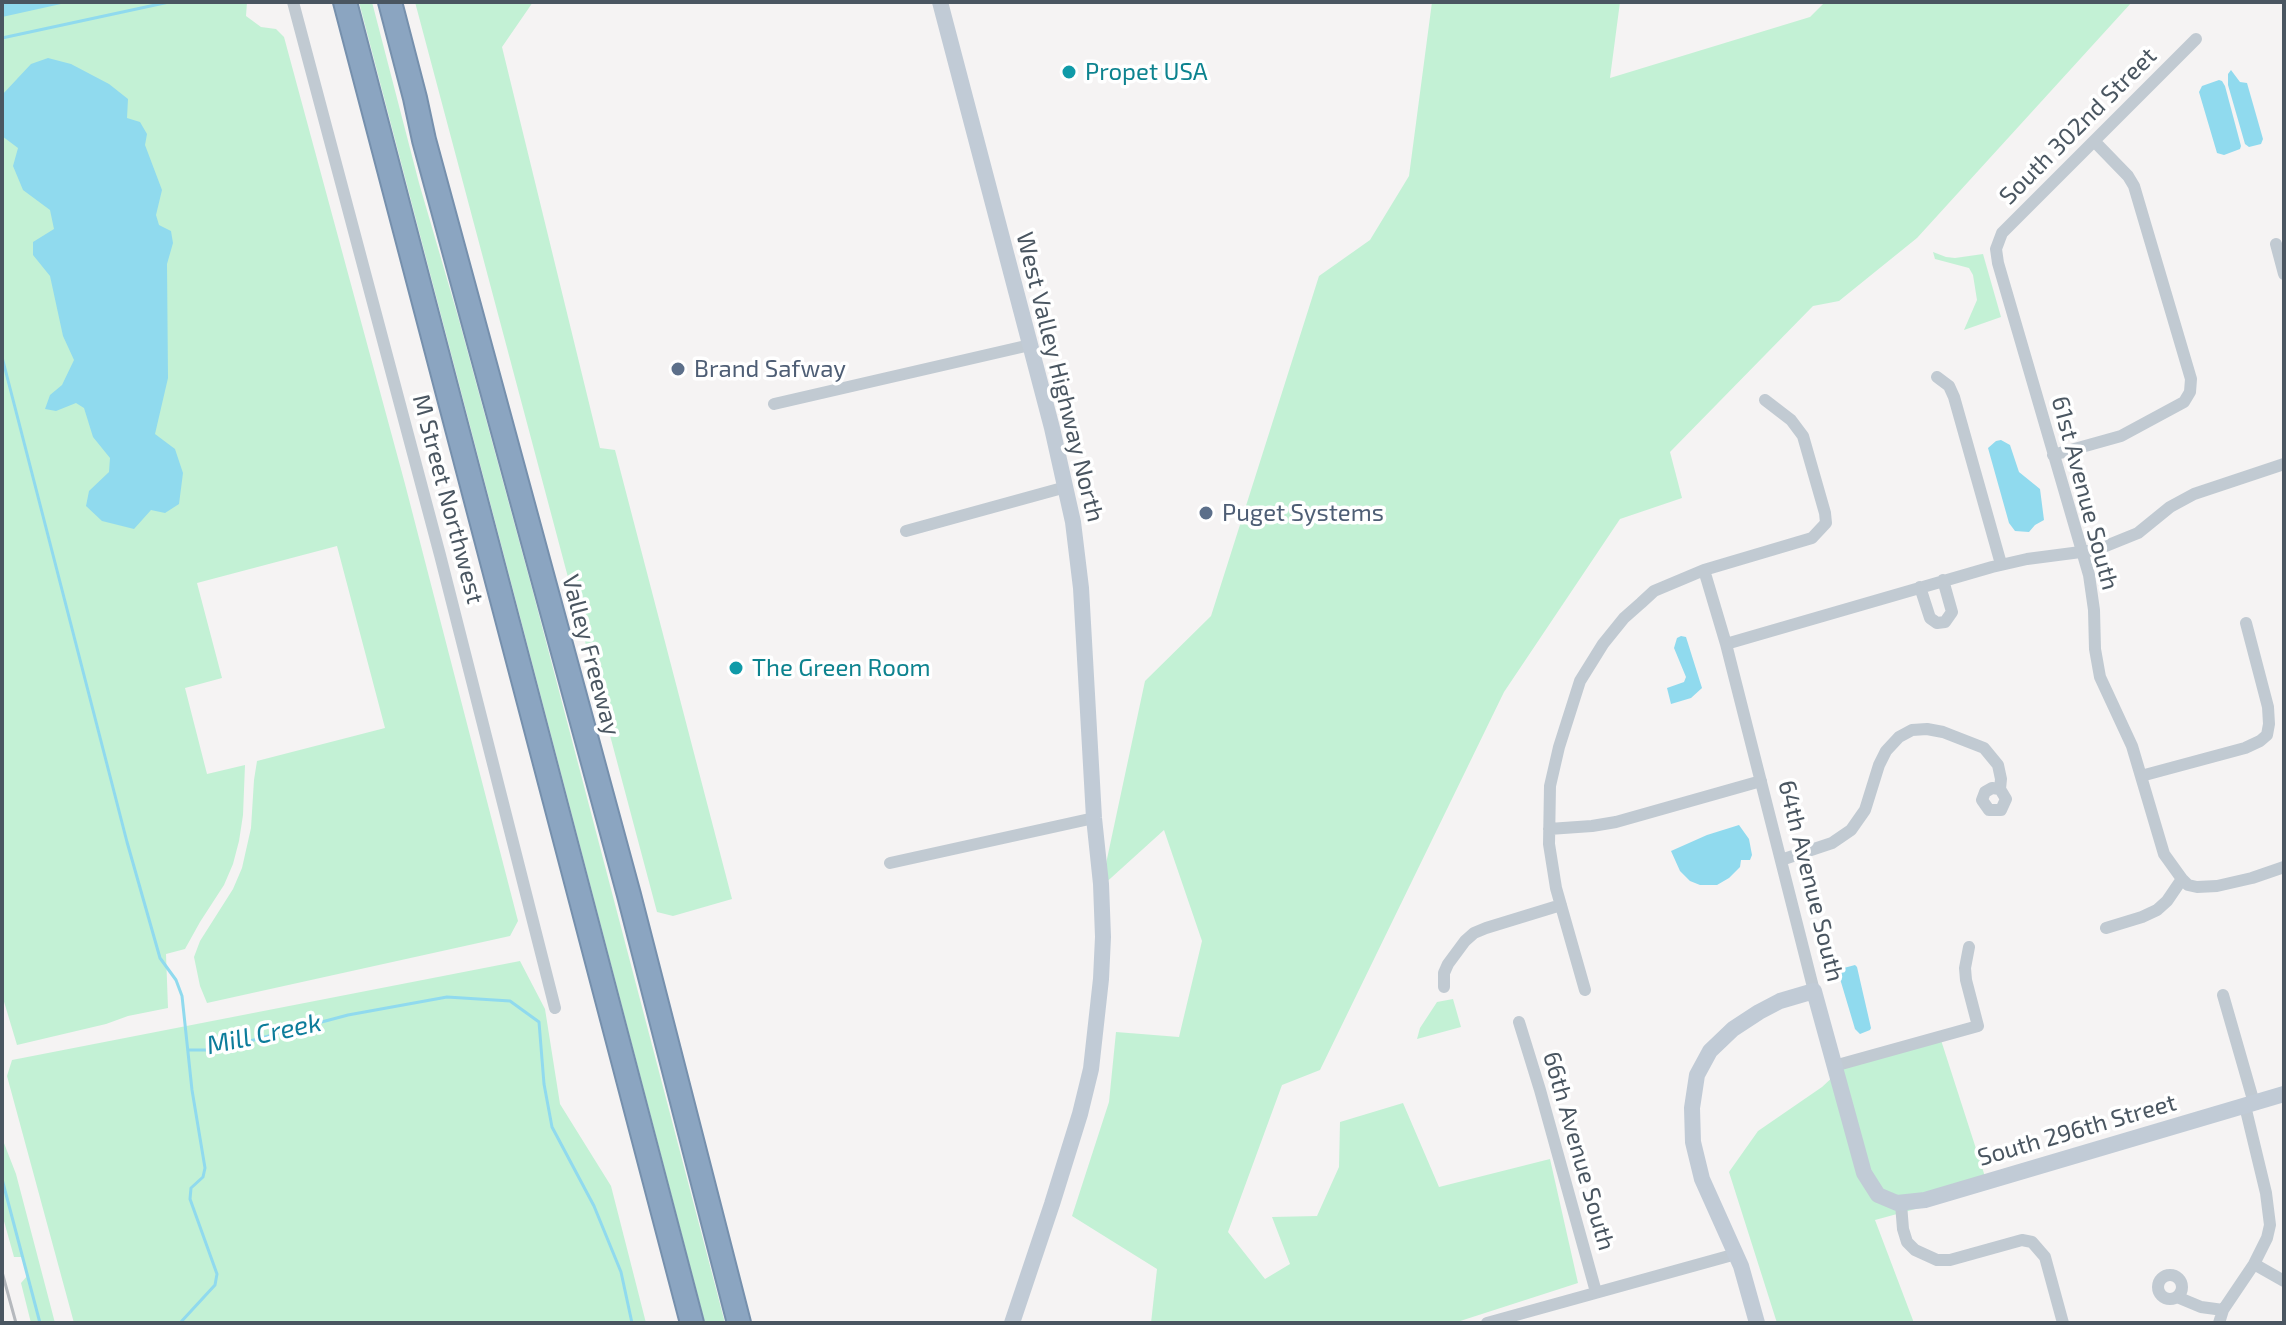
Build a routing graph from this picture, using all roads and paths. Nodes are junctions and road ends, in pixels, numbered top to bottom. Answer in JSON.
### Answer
{"nodes":[{"id":1,"x":293,"y":2,"type":"edge"},
{"id":2,"x":344,"y":2,"type":"edge"},
{"id":3,"x":390,"y":2,"type":"edge"},
{"id":4,"x":940,"y":2,"type":"edge"},
{"id":5,"x":2196,"y":39,"type":"dead end"},
{"id":6,"x":2095,"y":142,"type":"junction"},
{"id":7,"x":2276,"y":244,"type":"dead end"},
{"id":8,"x":1996,"y":249,"type":"joint"},
{"id":9,"x":2284,"y":274,"type":"edge"},
{"id":10,"x":1030,"y":345,"type":"junction"},
{"id":11,"x":1937,"y":377,"type":"dead end"},
{"id":12,"x":1765,"y":400,"type":"dead end"},
{"id":13,"x":774,"y":404,"type":"dead end"},
{"id":14,"x":2053,"y":455,"type":"junction"},
{"id":15,"x":2284,"y":464,"type":"edge"},
{"id":16,"x":1066,"y":487,"type":"junction"},
{"id":17,"x":906,"y":531,"type":"dead end"},
{"id":18,"x":2083,"y":552,"type":"junction"},
{"id":19,"x":2001,"y":564,"type":"junction"},
{"id":20,"x":1704,"y":570,"type":"junction"},
{"id":21,"x":1943,"y":580,"type":"junction"},
{"id":22,"x":1920,"y":587,"type":"junction"},
{"id":23,"x":2246,"y":623,"type":"dead end"},
{"id":24,"x":1726,"y":644,"type":"junction"},
{"id":25,"x":2141,"y":776,"type":"junction"},
{"id":26,"x":1761,"y":781,"type":"junction"},
{"id":27,"x":2000,"y":789,"type":"dead end"},
{"id":28,"x":1094,"y":818,"type":"junction"},
{"id":29,"x":1549,"y":829,"type":"junction"},
{"id":30,"x":1781,"y":860,"type":"junction"},
{"id":31,"x":890,"y":863,"type":"dead end"},
{"id":32,"x":2284,"y":867,"type":"edge"},
{"id":33,"x":2182,"y":879,"type":"junction"},
{"id":34,"x":1561,"y":905,"type":"junction"},
{"id":35,"x":2106,"y":928,"type":"dead end"},
{"id":36,"x":1969,"y":947,"type":"dead end"},
{"id":37,"x":1444,"y":987,"type":"dead end"},
{"id":38,"x":1585,"y":990,"type":"dead end"},
{"id":39,"x":1814,"y":991,"type":"junction"},
{"id":40,"x":2223,"y":995,"type":"dead end"},
{"id":41,"x":555,"y":1008,"type":"dead end"},
{"id":42,"x":1519,"y":1022,"type":"dead end"},
{"id":43,"x":1834,"y":1066,"type":"junction"},
{"id":44,"x":2284,"y":1094,"type":"edge"},
{"id":45,"x":2249,"y":1104,"type":"junction"},
{"id":46,"x":1882,"y":1198,"type":"joint"},
{"id":47,"x":1901,"y":1204,"type":"junction"},
{"id":48,"x":1736,"y":1254,"type":"junction"},
{"id":49,"x":2254,"y":1264,"type":"junction"},
{"id":50,"x":2284,"y":1281,"type":"edge"},
{"id":51,"x":1596,"y":1292,"type":"junction"},
{"id":52,"x":2177,"y":1297,"type":"dead end"},
{"id":53,"x":2221,"y":1317,"type":"edge"},
{"id":54,"x":692,"y":1323,"type":"edge"},
{"id":55,"x":739,"y":1323,"type":"edge"},
{"id":56,"x":1012,"y":1323,"type":"edge"},
{"id":57,"x":1487,"y":1323,"type":"edge"},
{"id":58,"x":1757,"y":1323,"type":"edge"},
{"id":59,"x":2063,"y":1323,"type":"edge"}],
"edges":[{"from":1,"to":41,"type":"street","name":"M Street Northwest"},
{"from":2,"to":54,"type":"highway"},
{"from":3,"to":55,"type":"highway","name":"Valley Freeway"},
{"from":4,"to":10,"type":"main road","name":"West Valley Highway North"},
{"from":5,"to":6,"type":"street","name":"South 302nd Street"},
{"from":6,"to":8,"type":"street","name":"South 302nd Street"},
{"from":6,"to":14,"type":"street"},
{"from":7,"to":9,"type":"street"},
{"from":8,"to":14,"type":"street","name":"61st Avenue South"},
{"from":10,"to":13,"type":"street"},
{"from":10,"to":16,"type":"main road","name":"West Valley Highway North"},
{"from":11,"to":19,"type":"street"},
{"from":12,"to":20,"type":"street"},
{"from":14,"to":18,"type":"street","name":"61st Avenue South"},
{"from":15,"to":18,"type":"street"},
{"from":16,"to":17,"type":"street"},
{"from":16,"to":28,"type":"main road","name":"West Valley Highway North"},
{"from":18,"to":19,"type":"street"},
{"from":18,"to":25,"type":"street","name":"61st Avenue South"},
{"from":19,"to":21,"type":"street"},
{"from":20,"to":24,"type":"street","name":"64th Avenue South"},
{"from":20,"to":29,"type":"street"},
{"from":21,"to":22,"type":"street"},
{"from":21,"to":22,"type":"street"},
{"from":22,"to":24,"type":"street"},
{"from":23,"to":25,"type":"street"},
{"from":24,"to":26,"type":"street","name":"64th Avenue South"},
{"from":25,"to":33,"type":"street","name":"61st Avenue South"},
{"from":26,"to":29,"type":"street"},
{"from":26,"to":30,"type":"street","name":"64th Avenue South"},
{"from":27,"to":30,"type":"street"},
{"from":28,"to":31,"type":"street"},
{"from":28,"to":56,"type":"main road","name":"West Valley Highway North"},
{"from":29,"to":34,"type":"street"},
{"from":30,"to":39,"type":"street","name":"64th Avenue South"},
{"from":32,"to":33,"type":"street"},
{"from":33,"to":35,"type":"street"},
{"from":34,"to":37,"type":"street"},
{"from":34,"to":38,"type":"street"},
{"from":36,"to":43,"type":"street"},
{"from":39,"to":43,"type":"main road","name":"64th Avenue South"},
{"from":39,"to":48,"type":"main road"},
{"from":40,"to":45,"type":"street"},
{"from":42,"to":51,"type":"street","name":"66th Avenue South"},
{"from":43,"to":46,"type":"main road","name":"64th Avenue South"},
{"from":44,"to":45,"type":"main road","name":"South 296th Street"},
{"from":45,"to":47,"type":"main road","name":"South 296th Street"},
{"from":45,"to":49,"type":"street"},
{"from":46,"to":47,"type":"main road","name":"South 296th Street"},
{"from":47,"to":59,"type":"street"},
{"from":48,"to":51,"type":"street"},
{"from":48,"to":58,"type":"main road"},
{"from":49,"to":50,"type":"street"},
{"from":49,"to":53,"type":"street"},
{"from":51,"to":57,"type":"street"},
{"from":52,"to":53,"type":"street"}]}
